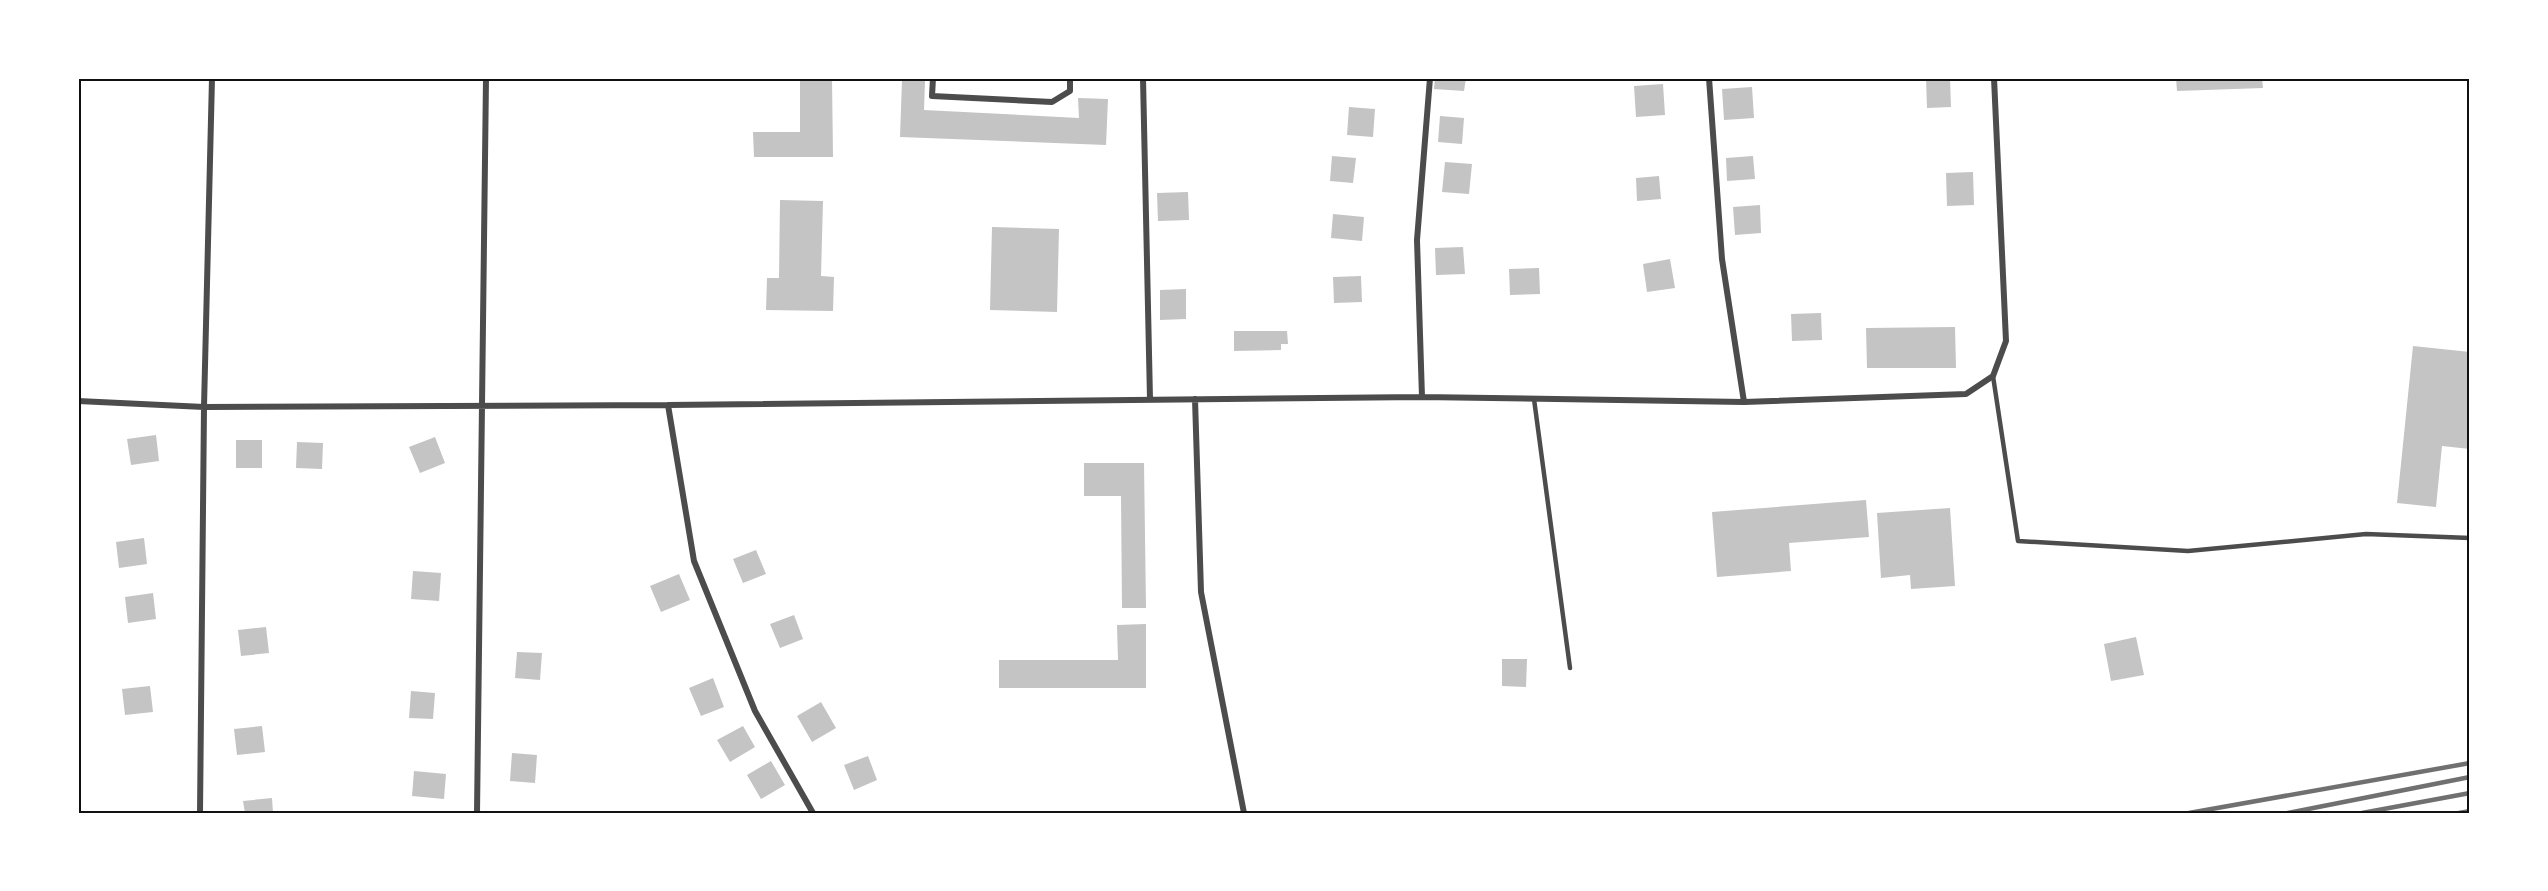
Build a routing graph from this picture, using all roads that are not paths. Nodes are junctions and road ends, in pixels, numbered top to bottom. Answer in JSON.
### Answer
{"nodes":[{"id":1,"x":212,"y":78,"type":"edge"},
{"id":2,"x":486,"y":78,"type":"edge"},
{"id":3,"x":933,"y":78,"type":"edge"},
{"id":4,"x":1070,"y":78,"type":"edge"},
{"id":5,"x":1143,"y":78,"type":"edge"},
{"id":6,"x":1430,"y":78,"type":"edge"},
{"id":7,"x":1709,"y":78,"type":"edge"},
{"id":8,"x":1994,"y":78,"type":"edge"},
{"id":9,"x":1993,"y":376,"type":"junction"},
{"id":10,"x":1422,"y":397,"type":"junction"},
{"id":11,"x":1150,"y":399,"type":"junction"},
{"id":12,"x":1195,"y":399,"type":"junction"},
{"id":13,"x":1534,"y":399,"type":"junction"},
{"id":14,"x":78,"y":401,"type":"edge"},
{"id":15,"x":1744,"y":402,"type":"junction"},
{"id":16,"x":483,"y":405,"type":"junction"},
{"id":17,"x":668,"y":405,"type":"junction"},
{"id":18,"x":204,"y":406,"type":"junction"},
{"id":19,"x":2470,"y":538,"type":"edge"},
{"id":20,"x":1570,"y":668,"type":"dead end"},
{"id":21,"x":200,"y":813,"type":"edge"},
{"id":22,"x":477,"y":813,"type":"edge"},
{"id":23,"x":813,"y":813,"type":"edge"},
{"id":24,"x":1244,"y":813,"type":"edge"}],
"edges":[{"from":1,"to":18,"type":"street"},
{"from":2,"to":16,"type":"street"},
{"from":3,"to":4,"type":"street"},
{"from":5,"to":11,"type":"street"},
{"from":6,"to":10,"type":"street"},
{"from":7,"to":15,"type":"street"},
{"from":8,"to":9,"type":"street"},
{"from":9,"to":15,"type":"street"},
{"from":9,"to":19,"type":"lane"},
{"from":10,"to":12,"type":"street"},
{"from":10,"to":13,"type":"street"},
{"from":11,"to":12,"type":"street"},
{"from":11,"to":17,"type":"street"},
{"from":12,"to":24,"type":"street"},
{"from":13,"to":15,"type":"street"},
{"from":13,"to":20,"type":"lane"},
{"from":14,"to":18,"type":"street"},
{"from":16,"to":17,"type":"street"},
{"from":16,"to":18,"type":"street"},
{"from":16,"to":22,"type":"street"},
{"from":17,"to":23,"type":"street"},
{"from":18,"to":21,"type":"street"}]}
